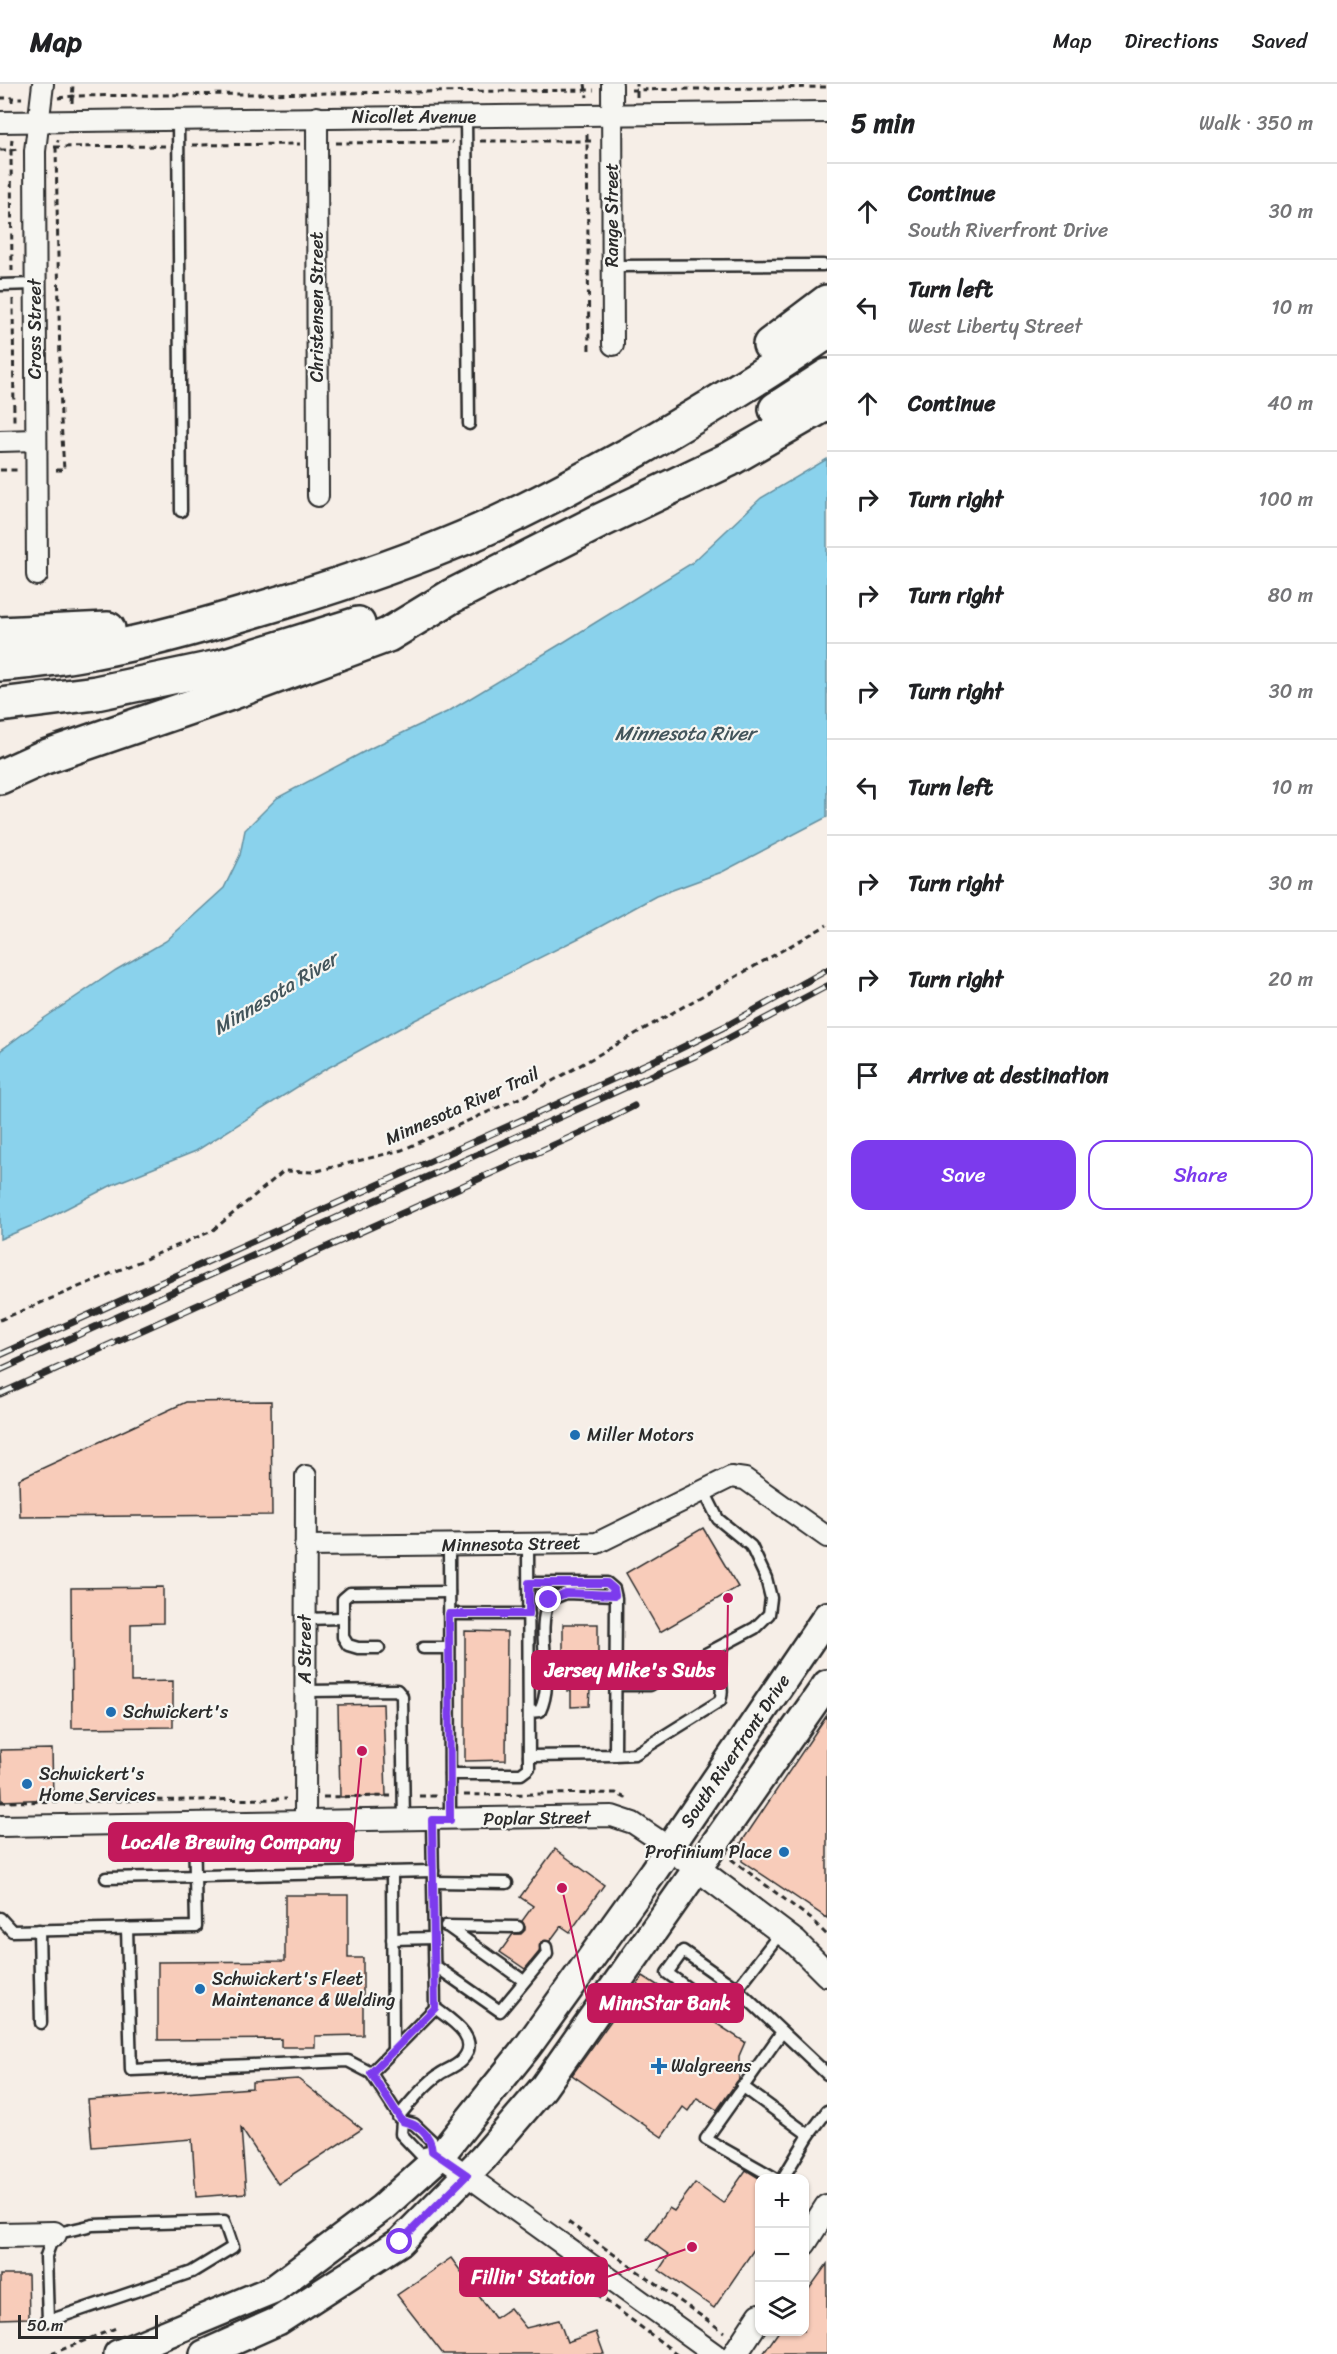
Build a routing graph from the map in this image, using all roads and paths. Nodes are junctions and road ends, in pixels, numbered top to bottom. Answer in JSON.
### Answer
{"nodes":[{"id":1,"x":44,"y":84,"type":"edge"},
{"id":2,"x":73,"y":84,"type":"edge"},
{"id":3,"x":585,"y":84,"type":"edge"},
{"id":4,"x":612,"y":84,"type":"edge"},
{"id":5,"x":637,"y":84,"type":"edge"},
{"id":6,"x":827,"y":87,"type":"edge"},
{"id":7,"x":637,"y":90,"type":"junction"},
{"id":8,"x":0,"y":98,"type":"edge"},
{"id":9,"x":12,"y":98,"type":"dead end"},
{"id":10,"x":827,"y":112,"type":"edge"},
{"id":11,"x":612,"y":115,"type":"junction"},
{"id":12,"x":636,"y":115,"type":"junction"},
{"id":13,"x":587,"y":116,"type":"junction"},
{"id":14,"x":317,"y":117,"type":"junction"},
{"id":15,"x":466,"y":117,"type":"junction"},
{"id":16,"x":178,"y":119,"type":"junction"},
{"id":17,"x":40,"y":121,"type":"junction"},
{"id":18,"x":63,"y":121,"type":"junction"},
{"id":19,"x":0,"y":122,"type":"edge"},
{"id":20,"x":612,"y":140,"type":"junction"},
{"id":21,"x":466,"y":141,"type":"junction"},
{"id":22,"x":588,"y":141,"type":"junction"},
{"id":23,"x":317,"y":144,"type":"junction"},
{"id":24,"x":179,"y":146,"type":"junction"},
{"id":25,"x":56,"y":147,"type":"junction"},
{"id":26,"x":0,"y":150,"type":"edge"},
{"id":27,"x":823,"y":265,"type":"dead end"},
{"id":28,"x":612,"y":266,"type":"junction"},
{"id":29,"x":35,"y":284,"type":"junction"},
{"id":30,"x":0,"y":285,"type":"edge"},
{"id":31,"x":12,"y":285,"type":"junction"},
{"id":32,"x":827,"y":302,"type":"edge"},
{"id":33,"x":827,"y":332,"type":"edge"},
{"id":34,"x":613,"y":345,"type":"dead end"},
{"id":35,"x":589,"y":354,"type":"dead end"},
{"id":36,"x":827,"y":375,"type":"edge"},
{"id":37,"x":827,"y":403,"type":"edge"},
{"id":38,"x":61,"y":420,"type":"dead end"},
{"id":39,"x":469,"y":424,"type":"dead end"},
{"id":40,"x":674,"y":429,"type":"junction"},
{"id":41,"x":36,"y":440,"type":"junction"},
{"id":42,"x":8,"y":441,"type":"edge"},
{"id":43,"x":16,"y":470,"type":"dead end"},
{"id":44,"x":318,"y":495,"type":"dead end"},
{"id":45,"x":181,"y":511,"type":"dead end"},
{"id":46,"x":600,"y":521,"type":"junction"},
{"id":47,"x":37,"y":575,"type":"dead end"},
{"id":48,"x":452,"y":596,"type":"junction"},
{"id":49,"x":291,"y":600,"type":"junction"},
{"id":50,"x":0,"y":634,"type":"edge"},
{"id":51,"x":0,"y":664,"type":"edge"},
{"id":52,"x":0,"y":705,"type":"edge"},
{"id":53,"x":0,"y":777,"type":"edge"},
{"id":54,"x":827,"y":925,"type":"edge"},
{"id":55,"x":0,"y":1320,"type":"edge"},
{"id":56,"x":306,"y":1476,"type":"dead end"},
{"id":57,"x":704,"y":1491,"type":"junction"},
{"id":58,"x":827,"y":1538,"type":"edge"},
{"id":59,"x":528,"y":1543,"type":"junction"},
{"id":60,"x":448,"y":1544,"type":"junction"},
{"id":61,"x":305,"y":1546,"type":"junction"},
{"id":62,"x":529,"y":1583,"type":"junction"},
{"id":63,"x":449,"y":1592,"type":"junction"},
{"id":64,"x":615,"y":1595,"type":"junction"},
{"id":65,"x":449,"y":1614,"type":"junction"},
{"id":66,"x":529,"y":1614,"type":"junction"},
{"id":67,"x":827,"y":1616,"type":"edge"},
{"id":68,"x":343,"y":1618,"type":"junction"},
{"id":69,"x":305,"y":1619,"type":"junction"},
{"id":70,"x":379,"y":1648,"type":"dead end"},
{"id":71,"x":423,"y":1648,"type":"dead end"},
{"id":72,"x":449,"y":1648,"type":"junction"},
{"id":73,"x":706,"y":1654,"type":"junction"},
{"id":74,"x":827,"y":1683,"type":"edge"},
{"id":75,"x":616,"y":1685,"type":"junction"},
{"id":76,"x":305,"y":1690,"type":"junction"},
{"id":77,"x":529,"y":1712,"type":"junction"},
{"id":78,"x":615,"y":1755,"type":"junction"},
{"id":79,"x":529,"y":1756,"type":"junction"},
{"id":80,"x":450,"y":1774,"type":"junction"},
{"id":81,"x":441,"y":1820,"type":"junction"},
{"id":82,"x":404,"y":1821,"type":"junction"},
{"id":83,"x":305,"y":1823,"type":"junction"},
{"id":84,"x":194,"y":1824,"type":"junction"},
{"id":85,"x":0,"y":1826,"type":"edge"},
{"id":86,"x":669,"y":1847,"type":"junction"},
{"id":87,"x":698,"y":1868,"type":"junction"},
{"id":88,"x":392,"y":1872,"type":"junction"},
{"id":89,"x":194,"y":1876,"type":"junction"},
{"id":90,"x":433,"y":1877,"type":"junction"},
{"id":91,"x":106,"y":1878,"type":"dead end"},
{"id":92,"x":507,"y":1883,"type":"dead end"},
{"id":93,"x":0,"y":1918,"type":"edge"},
{"id":94,"x":447,"y":1926,"type":"junction"},
{"id":95,"x":518,"y":1927,"type":"dead end"},
{"id":96,"x":127,"y":1928,"type":"junction"},
{"id":97,"x":39,"y":1930,"type":"junction"},
{"id":98,"x":434,"y":1932,"type":"junction"},
{"id":99,"x":782,"y":1932,"type":"junction"},
{"id":100,"x":392,"y":1939,"type":"junction"},
{"id":101,"x":546,"y":1947,"type":"dead end"},
{"id":102,"x":434,"y":1965,"type":"junction"},
{"id":103,"x":827,"y":1974,"type":"edge"},
{"id":104,"x":524,"y":1981,"type":"junction"},
{"id":105,"x":726,"y":1981,"type":"junction"},
{"id":106,"x":737,"y":1989,"type":"junction"},
{"id":107,"x":435,"y":2008,"type":"junction"},
{"id":108,"x":41,"y":2023,"type":"dead end"},
{"id":109,"x":782,"y":2032,"type":"junction"},
{"id":110,"x":393,"y":2049,"type":"junction"},
{"id":111,"x":371,"y":2073,"type":"junction"},
{"id":112,"x":827,"y":2074,"type":"edge"},
{"id":113,"x":742,"y":2086,"type":"junction"},
{"id":114,"x":827,"y":2111,"type":"edge"},
{"id":115,"x":400,"y":2119,"type":"junction"},
{"id":116,"x":809,"y":2135,"type":"junction"},
{"id":117,"x":436,"y":2154,"type":"junction"},
{"id":118,"x":768,"y":2174,"type":"edge"},
{"id":119,"x":785,"y":2174,"type":"edge"},
{"id":120,"x":467,"y":2175,"type":"junction"},
{"id":121,"x":827,"y":2207,"type":"edge"},
{"id":122,"x":566,"y":2221,"type":"dead end"},
{"id":123,"x":54,"y":2234,"type":"junction"},
{"id":124,"x":0,"y":2235,"type":"edge"},
{"id":125,"x":809,"y":2235,"type":"edge"},
{"id":126,"x":755,"y":2322,"type":"edge"},
{"id":127,"x":738,"y":2350,"type":"edge"},
{"id":128,"x":118,"y":2354,"type":"edge"},
{"id":129,"x":204,"y":2354,"type":"edge"},
{"id":130,"x":715,"y":2354,"type":"edge"}],
"edges":[{"from":1,"to":17,"type":"street","name":"Cross Street"},
{"from":2,"to":18,"type":"path"},
{"from":3,"to":13,"type":"path"},
{"from":4,"to":11,"type":"street","name":"Range Street"},
{"from":5,"to":7,"type":"path"},
{"from":6,"to":7,"type":"path"},
{"from":7,"to":12,"type":"path"},
{"from":8,"to":9,"type":"path"},
{"from":10,"to":12,"type":"street","name":"Nicollet Avenue"},
{"from":11,"to":12,"type":"street","name":"Nicollet Avenue"},
{"from":11,"to":13,"type":"street","name":"Nicollet Avenue"},
{"from":11,"to":20,"type":"street","name":"Range Street"},
{"from":13,"to":15,"type":"street","name":"Nicollet Avenue"},
{"from":13,"to":22,"type":"path"},
{"from":14,"to":15,"type":"street","name":"Nicollet Avenue"},
{"from":14,"to":16,"type":"street","name":"Nicollet Avenue"},
{"from":14,"to":23,"type":"street","name":"Christensen Street"},
{"from":15,"to":21,"type":"lane"},
{"from":16,"to":18,"type":"street","name":"Nicollet Avenue"},
{"from":16,"to":24,"type":"lane"},
{"from":17,"to":18,"type":"street","name":"Nicollet Avenue"},
{"from":17,"to":19,"type":"street","name":"Nicollet Avenue"},
{"from":17,"to":29,"type":"street","name":"Cross Street"},
{"from":18,"to":25,"type":"path"},
{"from":20,"to":22,"type":"path"},
{"from":20,"to":28,"type":"street","name":"Range Street"},
{"from":21,"to":22,"type":"path"},
{"from":21,"to":23,"type":"path"},
{"from":21,"to":39,"type":"lane"},
{"from":22,"to":35,"type":"path"},
{"from":23,"to":24,"type":"path"},
{"from":23,"to":44,"type":"street","name":"Christensen Street"},
{"from":24,"to":25,"type":"path"},
{"from":24,"to":45,"type":"lane"},
{"from":25,"to":38,"type":"path"},
{"from":26,"to":31,"type":"path"},
{"from":27,"to":28,"type":"lane"},
{"from":28,"to":34,"type":"street","name":"Range Street"},
{"from":29,"to":31,"type":"lane"},
{"from":29,"to":41,"type":"street","name":"Cross Street"},
{"from":30,"to":31,"type":"lane"},
{"from":31,"to":42,"type":"path"},
{"from":32,"to":40,"type":"highway"},
{"from":33,"to":40,"type":"highway"},
{"from":36,"to":46,"type":"highway"},
{"from":37,"to":46,"type":"highway"},
{"from":40,"to":49,"type":"highway"},
{"from":41,"to":42,"type":"street"},
{"from":41,"to":47,"type":"street","name":"Cross Street"},
{"from":42,"to":43,"type":"path"},
{"from":46,"to":48,"type":"highway"},
{"from":48,"to":52,"type":"highway"},
{"from":48,"to":53,"type":"highway"},
{"from":49,"to":50,"type":"highway"},
{"from":49,"to":51,"type":"highway"},
{"from":54,"to":55,"type":"path","name":"Minnesota River Trail"},
{"from":56,"to":61,"type":"street","name":"A Street"},
{"from":57,"to":58,"type":"street","name":"Minnesota Street"},
{"from":57,"to":59,"type":"street","name":"Minnesota Street"},
{"from":57,"to":73,"type":"lane"},
{"from":59,"to":60,"type":"street","name":"Minnesota Street"},
{"from":59,"to":62,"type":"lane"},
{"from":60,"to":61,"type":"street","name":"Minnesota Street"},
{"from":60,"to":63,"type":"lane"},
{"from":61,"to":69,"type":"street","name":"A Street"},
{"from":62,"to":64,"type":"lane"},
{"from":62,"to":66,"type":"lane"},
{"from":63,"to":65,"type":"lane"},
{"from":63,"to":68,"type":"lane"},
{"from":64,"to":75,"type":"lane"},
{"from":64,"to":77,"type":"lane"},
{"from":65,"to":66,"type":"lane"},
{"from":65,"to":72,"type":"lane"},
{"from":66,"to":77,"type":"lane"},
{"from":67,"to":86,"type":"main road","name":"South Riverfront Drive"},
{"from":68,"to":69,"type":"lane"},
{"from":68,"to":70,"type":"lane"},
{"from":69,"to":76,"type":"street","name":"A Street"},
{"from":71,"to":72,"type":"lane"},
{"from":72,"to":80,"type":"lane"},
{"from":73,"to":75,"type":"lane"},
{"from":73,"to":78,"type":"lane"},
{"from":74,"to":87,"type":"main road","name":"South Riverfront Drive"},
{"from":75,"to":78,"type":"lane"},
{"from":76,"to":82,"type":"lane"},
{"from":76,"to":83,"type":"street","name":"A Street"},
{"from":77,"to":79,"type":"lane"},
{"from":78,"to":79,"type":"lane"},
{"from":79,"to":80,"type":"lane"},
{"from":80,"to":81,"type":"lane"},
{"from":81,"to":82,"type":"street","name":"Poplar Street"},
{"from":81,"to":86,"type":"street","name":"Poplar Street"},
{"from":81,"to":90,"type":"lane"},
{"from":82,"to":83,"type":"street","name":"Poplar Street"},
{"from":83,"to":84,"type":"street","name":"Poplar Street"},
{"from":84,"to":85,"type":"street","name":"Poplar Street"},
{"from":84,"to":89,"type":"lane"},
{"from":86,"to":87,"type":"street","name":"Poplar Street"},
{"from":86,"to":117,"type":"main road","name":"South Riverfront Drive"},
{"from":87,"to":99,"type":"street","name":"Poplar Street"},
{"from":87,"to":120,"type":"main road","name":"South Riverfront Drive"},
{"from":88,"to":89,"type":"lane"},
{"from":88,"to":90,"type":"lane"},
{"from":88,"to":100,"type":"lane"},
{"from":89,"to":91,"type":"lane"},
{"from":89,"to":96,"type":"lane"},
{"from":90,"to":92,"type":"lane"},
{"from":90,"to":98,"type":"lane"},
{"from":93,"to":97,"type":"lane"},
{"from":94,"to":95,"type":"lane"},
{"from":94,"to":98,"type":"lane"},
{"from":94,"to":104,"type":"lane"},
{"from":96,"to":97,"type":"lane"},
{"from":96,"to":111,"type":"lane"},
{"from":97,"to":108,"type":"lane"},
{"from":98,"to":100,"type":"lane"},
{"from":98,"to":102,"type":"lane"},
{"from":99,"to":103,"type":"street","name":"Poplar Street"},
{"from":99,"to":106,"type":"lane"},
{"from":100,"to":110,"type":"lane"},
{"from":101,"to":104,"type":"lane"},
{"from":102,"to":104,"type":"lane"},
{"from":102,"to":107,"type":"lane"},
{"from":105,"to":105,"type":"lane"},
{"from":105,"to":106,"type":"lane"},
{"from":106,"to":109,"type":"lane"},
{"from":107,"to":110,"type":"lane"},
{"from":107,"to":115,"type":"lane"},
{"from":109,"to":112,"type":"lane"},
{"from":109,"to":113,"type":"lane"},
{"from":110,"to":111,"type":"lane"},
{"from":111,"to":115,"type":"lane"},
{"from":113,"to":116,"type":"lane"},
{"from":113,"to":118,"type":"lane"},
{"from":114,"to":116,"type":"lane"},
{"from":115,"to":117,"type":"lane"},
{"from":115,"to":117,"type":"lane"},
{"from":116,"to":119,"type":"lane"},
{"from":117,"to":120,"type":"street"},
{"from":117,"to":128,"type":"main road","name":"South Riverfront Drive"},
{"from":120,"to":129,"type":"main road","name":"South Riverfront Drive"},
{"from":120,"to":130,"type":"street"},
{"from":121,"to":125,"type":"street"},
{"from":122,"to":127,"type":"path"},
{"from":123,"to":123,"type":"lane"},
{"from":123,"to":124,"type":"street"},
{"from":126,"to":127,"type":"street"}]}
